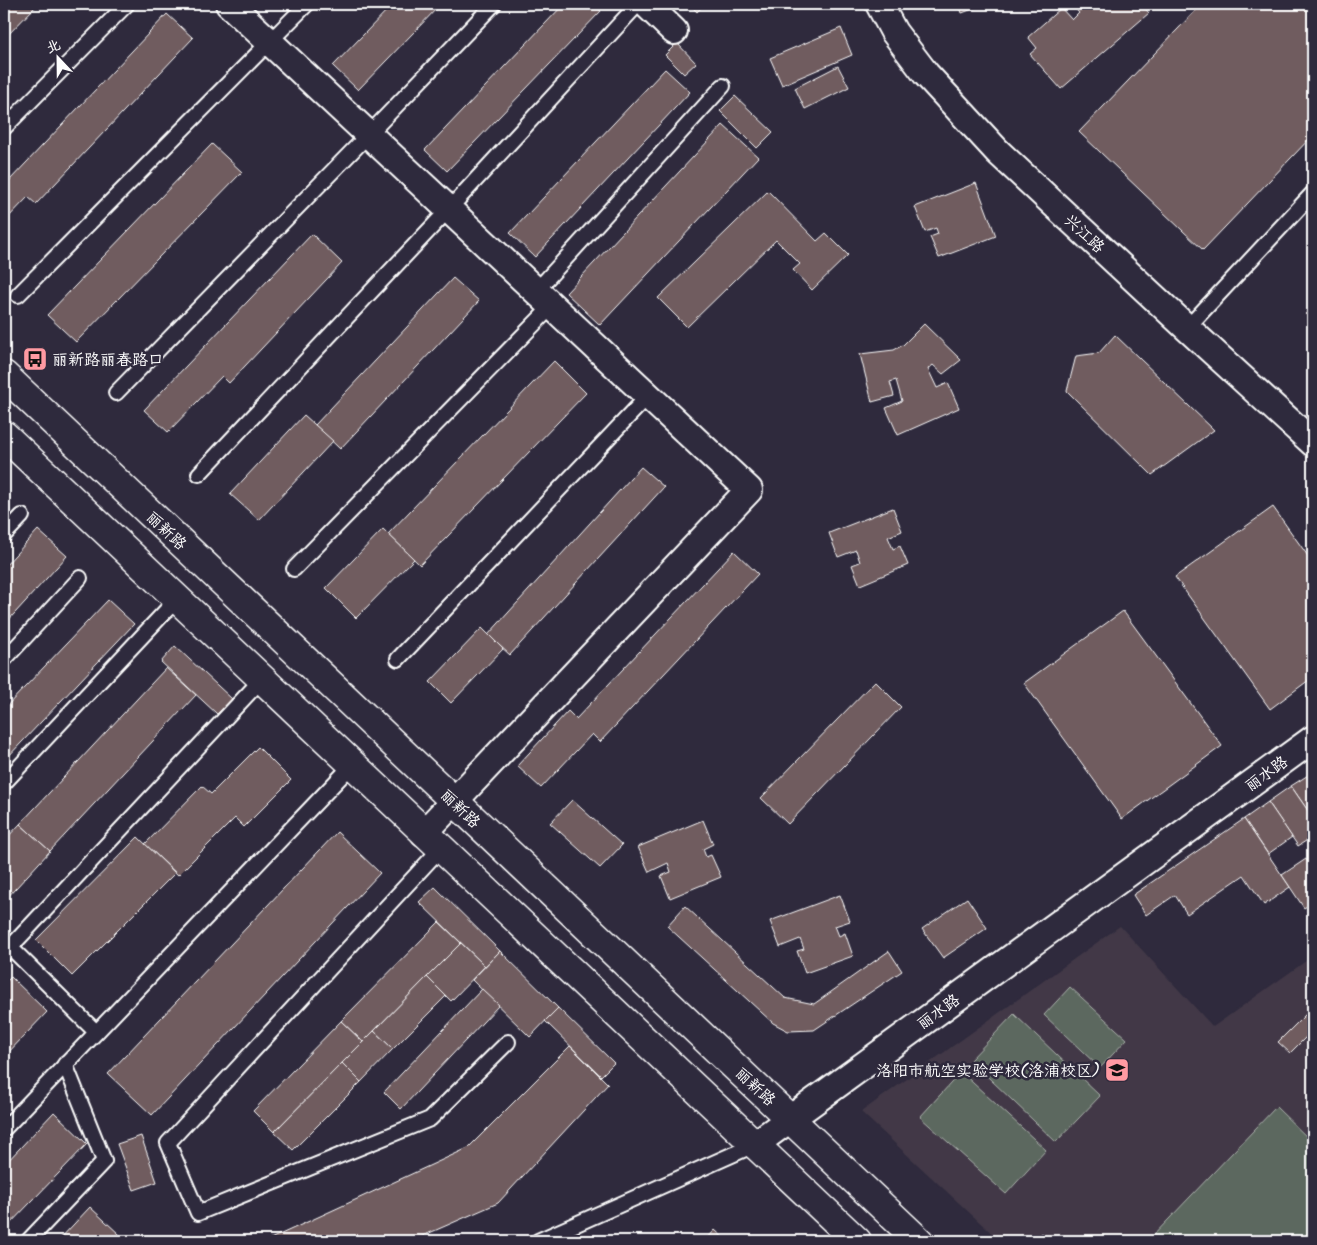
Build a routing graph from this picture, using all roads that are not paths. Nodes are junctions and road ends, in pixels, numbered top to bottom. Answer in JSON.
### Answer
{"nodes":[{"id":1,"x":127,"y":4,"type":"edge"},
{"id":2,"x":229,"y":4,"type":"edge"},
{"id":3,"x":307,"y":4,"type":"edge"},
{"id":4,"x":494,"y":4,"type":"edge"},
{"id":5,"x":638,"y":4,"type":"edge"},
{"id":6,"x":646,"y":4,"type":"edge"},
{"id":7,"x":879,"y":4,"type":"edge"},
{"id":8,"x":674,"y":31,"type":"dead end"},
{"id":9,"x":270,"y":42,"type":"junction"},
{"id":10,"x":723,"y":86,"type":"dead end"},
{"id":11,"x":4,"y":128,"type":"edge"},
{"id":12,"x":369,"y":134,"type":"junction"},
{"id":13,"x":1313,"y":193,"type":"edge"},
{"id":14,"x":448,"y":209,"type":"junction"},
{"id":15,"x":18,"y":295,"type":"dead end"},
{"id":16,"x":544,"y":298,"type":"junction"},
{"id":17,"x":1187,"y":328,"type":"junction"},
{"id":18,"x":4,"y":375,"type":"edge"},
{"id":19,"x":116,"y":393,"type":"dead end"},
{"id":20,"x":648,"y":396,"type":"junction"},
{"id":21,"x":4,"y":435,"type":"edge"},
{"id":22,"x":1313,"y":443,"type":"edge"},
{"id":23,"x":200,"y":474,"type":"dead end"},
{"id":24,"x":22,"y":516,"type":"dead end"},
{"id":25,"x":4,"y":535,"type":"edge"},
{"id":26,"x":294,"y":569,"type":"dead end"},
{"id":27,"x":80,"y":578,"type":"dead end"},
{"id":28,"x":177,"y":599,"type":"junction"},
{"id":29,"x":398,"y":659,"type":"dead end"},
{"id":30,"x":4,"y":660,"type":"edge"},
{"id":31,"x":262,"y":679,"type":"junction"},
{"id":32,"x":1313,"y":739,"type":"edge"},
{"id":33,"x":352,"y":764,"type":"junction"},
{"id":34,"x":4,"y":783,"type":"edge"},
{"id":35,"x":454,"y":801,"type":"junction"},
{"id":36,"x":432,"y":841,"type":"junction"},
{"id":37,"x":7,"y":950,"type":"edge"},
{"id":38,"x":96,"y":1032,"type":"junction"},
{"id":39,"x":508,"y":1042,"type":"dead end"},
{"id":40,"x":66,"y":1064,"type":"junction"},
{"id":41,"x":790,"y":1119,"type":"junction"},
{"id":42,"x":4,"y":1129,"type":"edge"},
{"id":43,"x":754,"y":1145,"type":"junction"},
{"id":44,"x":28,"y":1241,"type":"edge"},
{"id":45,"x":538,"y":1241,"type":"edge"},
{"id":46,"x":857,"y":1241,"type":"edge"},
{"id":47,"x":919,"y":1241,"type":"edge"}],
"edges":[{"from":1,"to":11,"type":"lane"},
{"from":2,"to":9,"type":"street"},
{"from":3,"to":9,"type":"lane"},
{"from":4,"to":12,"type":"lane"},
{"from":5,"to":14,"type":"lane"},
{"from":6,"to":8,"type":"street"},
{"from":7,"to":17,"type":"street","name":"兴江路"},
{"from":9,"to":12,"type":"street"},
{"from":9,"to":15,"type":"lane"},
{"from":10,"to":16,"type":"lane"},
{"from":12,"to":14,"type":"street"},
{"from":12,"to":19,"type":"lane"},
{"from":13,"to":17,"type":"lane"},
{"from":14,"to":16,"type":"street"},
{"from":14,"to":23,"type":"lane"},
{"from":16,"to":20,"type":"street"},
{"from":16,"to":26,"type":"lane"},
{"from":17,"to":22,"type":"street","name":"兴江路"},
{"from":18,"to":35,"type":"main road","name":"丽新路"},
{"from":20,"to":29,"type":"lane"},
{"from":20,"to":35,"type":"street"},
{"from":21,"to":28,"type":"main road"},
{"from":24,"to":25,"type":"lane"},
{"from":27,"to":30,"type":"lane"},
{"from":28,"to":31,"type":"main road"},
{"from":28,"to":34,"type":"lane"},
{"from":31,"to":33,"type":"main road"},
{"from":31,"to":37,"type":"lane"},
{"from":32,"to":41,"type":"street","name":"丽水路"},
{"from":33,"to":36,"type":"main road"},
{"from":33,"to":38,"type":"lane"},
{"from":35,"to":36,"type":"street"},
{"from":35,"to":41,"type":"main road","name":"丽新路"},
{"from":36,"to":39,"type":"lane"},
{"from":36,"to":43,"type":"main road"},
{"from":37,"to":38,"type":"lane"},
{"from":38,"to":40,"type":"lane"},
{"from":40,"to":42,"type":"lane"},
{"from":40,"to":44,"type":"lane"},
{"from":41,"to":43,"type":"street","name":"丽水路"},
{"from":41,"to":47,"type":"main road","name":"丽新路"},
{"from":43,"to":45,"type":"lane","name":"丽水路"},
{"from":43,"to":46,"type":"main road"}]}
